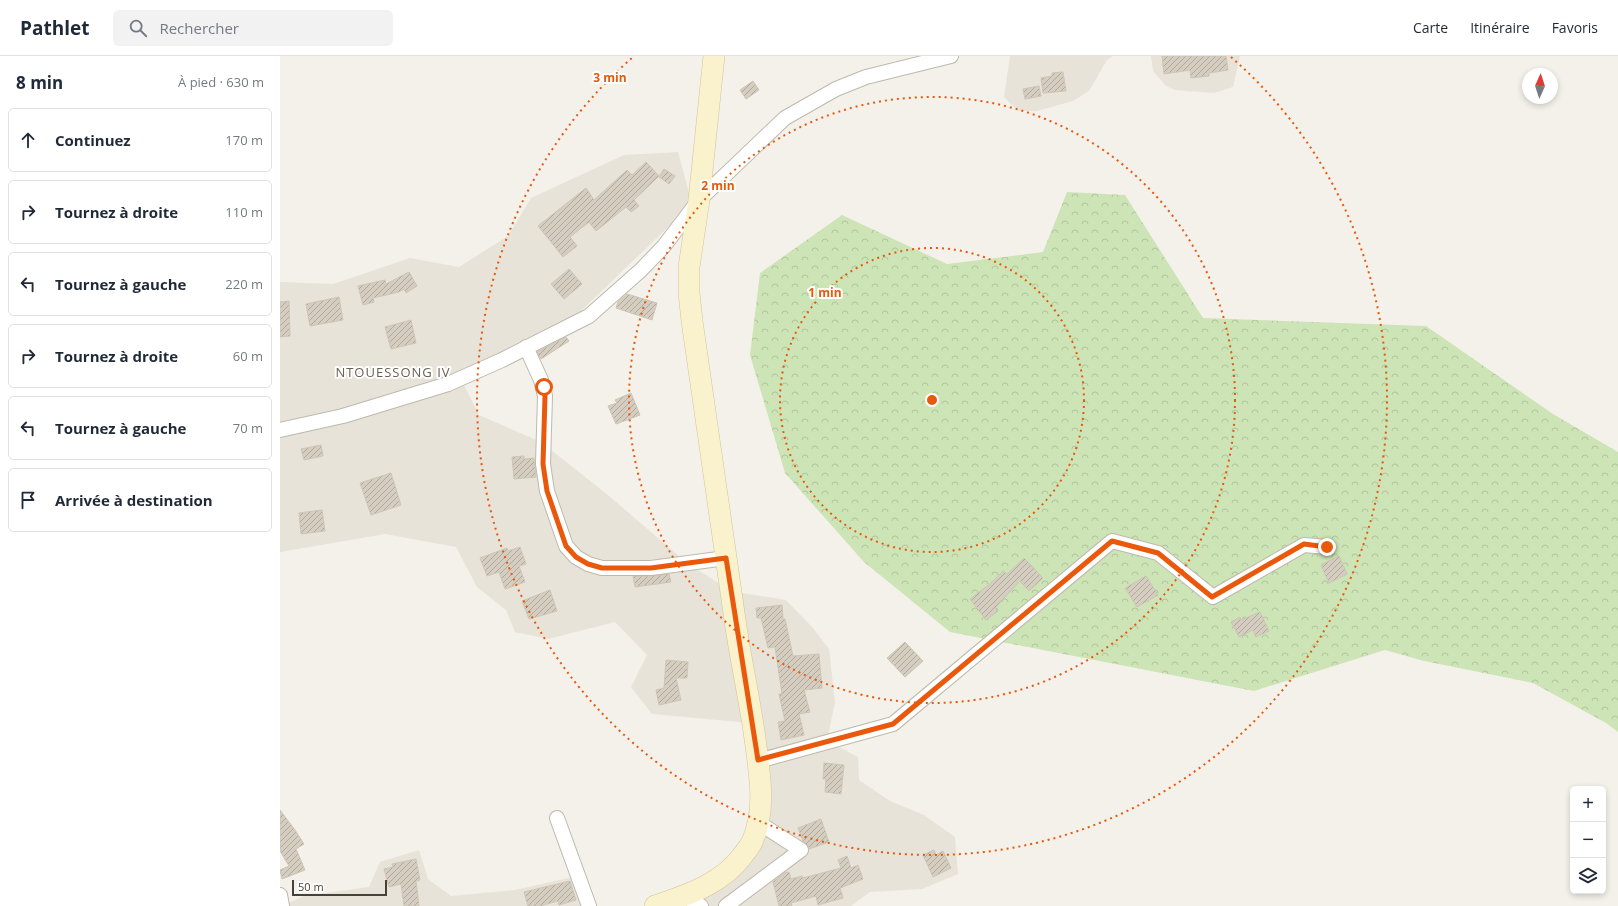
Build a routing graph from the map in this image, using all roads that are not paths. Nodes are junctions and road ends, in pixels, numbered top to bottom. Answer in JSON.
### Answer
{"nodes":[{"id":1,"x":714,"y":56,"type":"edge"},
{"id":2,"x":950,"y":56,"type":"edge"},
{"id":3,"x":699,"y":200,"type":"junction"},
{"id":4,"x":526,"y":347,"type":"junction"},
{"id":5,"x":280,"y":430,"type":"edge"},
{"id":6,"x":1327,"y":547,"type":"dead end"},
{"id":7,"x":726,"y":558,"type":"junction"},
{"id":8,"x":758,"y":760,"type":"junction"},
{"id":9,"x":557,"y":818,"type":"dead end"},
{"id":10,"x":758,"y":823,"type":"junction"},
{"id":11,"x":280,"y":895,"type":"edge"},
{"id":12,"x":683,"y":895,"type":"junction"},
{"id":13,"x":282,"y":906,"type":"edge"},
{"id":14,"x":590,"y":906,"type":"edge"},
{"id":15,"x":654,"y":906,"type":"edge"},
{"id":16,"x":701,"y":906,"type":"edge"},
{"id":17,"x":726,"y":906,"type":"edge"}],
"edges":[{"from":1,"to":3,"type":"street"},
{"from":2,"to":3,"type":"street"},
{"from":3,"to":4,"type":"street"},
{"from":3,"to":7,"type":"street"},
{"from":4,"to":5,"type":"street"},
{"from":4,"to":7,"type":"street"},
{"from":6,"to":8,"type":"street"},
{"from":7,"to":8,"type":"street"},
{"from":8,"to":10,"type":"street"},
{"from":9,"to":14,"type":"street"},
{"from":10,"to":12,"type":"street"},
{"from":10,"to":17,"type":"street"},
{"from":11,"to":13,"type":"street"},
{"from":12,"to":15,"type":"street"},
{"from":12,"to":16,"type":"street"}]}
